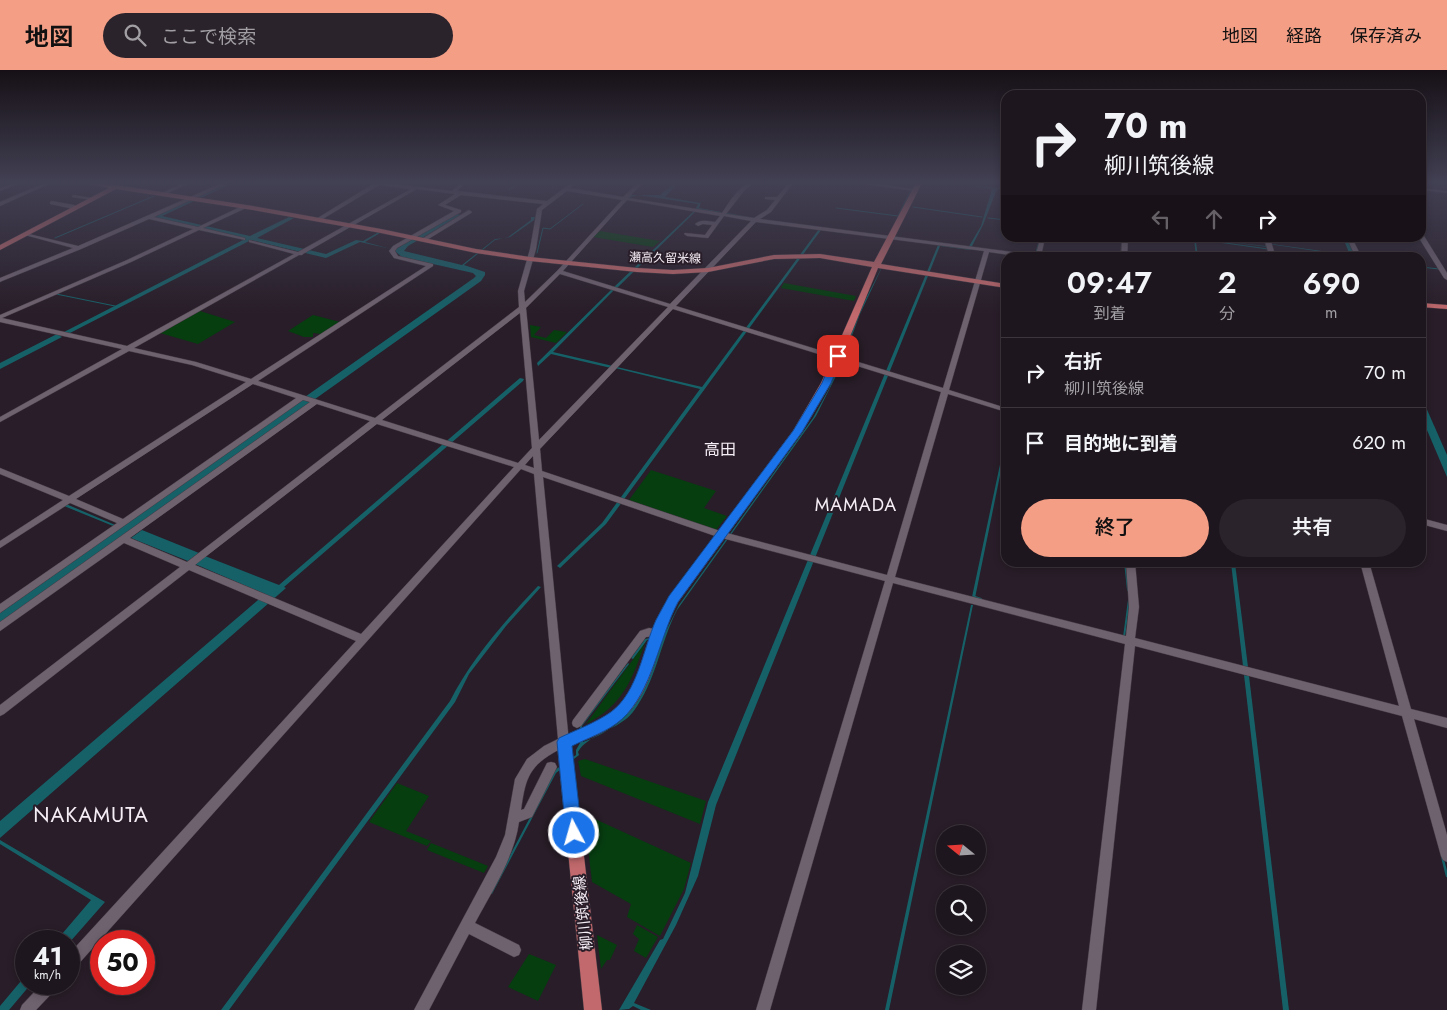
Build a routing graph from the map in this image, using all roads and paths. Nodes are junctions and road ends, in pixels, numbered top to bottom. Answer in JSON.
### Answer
{"nodes":[{"id":1,"x":40,"y":227,"type":"edge"},
{"id":2,"x":126,"y":227,"type":"edge"},
{"id":3,"x":184,"y":227,"type":"edge"},
{"id":4,"x":201,"y":227,"type":"edge"},
{"id":5,"x":347,"y":227,"type":"edge"},
{"id":6,"x":360,"y":227,"type":"edge"},
{"id":7,"x":430,"y":227,"type":"edge"},
{"id":8,"x":444,"y":227,"type":"edge"},
{"id":9,"x":536,"y":227,"type":"edge"},
{"id":10,"x":598,"y":227,"type":"edge"},
{"id":11,"x":713,"y":227,"type":"edge"},
{"id":12,"x":749,"y":227,"type":"edge"},
{"id":13,"x":806,"y":227,"type":"edge"},
{"id":14,"x":896,"y":227,"type":"edge"},
{"id":15,"x":195,"y":230,"type":"junction"},
{"id":16,"x":27,"y":234,"type":"junction"},
{"id":17,"x":688,"y":234,"type":"dead end"},
{"id":18,"x":412,"y":237,"type":"junction"},
{"id":19,"x":890,"y":238,"type":"junction"},
{"id":20,"x":243,"y":239,"type":"dead end"},
{"id":21,"x":422,"y":240,"type":"junction"},
{"id":22,"x":909,"y":240,"type":"junction"},
{"id":23,"x":251,"y":241,"type":"dead end"},
{"id":24,"x":1425,"y":242,"type":"edge"},
{"id":25,"x":903,"y":246,"type":"dead end"},
{"id":26,"x":0,"y":248,"type":"edge"},
{"id":27,"x":79,"y":248,"type":"junction"},
{"id":28,"x":987,"y":250,"type":"junction"},
{"id":29,"x":1018,"y":252,"type":"edge"},
{"id":30,"x":300,"y":254,"type":"junction"},
{"id":31,"x":530,"y":259,"type":"junction"},
{"id":32,"x":565,"y":262,"type":"junction"},
{"id":33,"x":881,"y":266,"type":"junction"},
{"id":34,"x":708,"y":270,"type":"junction"},
{"id":35,"x":559,"y":272,"type":"junction"},
{"id":36,"x":1447,"y":278,"type":"edge"},
{"id":37,"x":0,"y":280,"type":"edge"},
{"id":38,"x":978,"y":281,"type":"junction"},
{"id":39,"x":1001,"y":285,"type":"edge"},
{"id":40,"x":1426,"y":305,"type":"edge"},
{"id":41,"x":672,"y":307,"type":"junction"},
{"id":42,"x":1447,"y":307,"type":"edge"},
{"id":43,"x":522,"y":308,"type":"junction"},
{"id":44,"x":0,"y":320,"type":"edge"},
{"id":45,"x":129,"y":349,"type":"junction"},
{"id":46,"x":837,"y":358,"type":"junction"},
{"id":47,"x":251,"y":382,"type":"junction"},
{"id":48,"x":945,"y":391,"type":"junction"},
{"id":49,"x":303,"y":398,"type":"junction"},
{"id":50,"x":314,"y":401,"type":"junction"},
{"id":51,"x":1001,"y":408,"type":"edge"},
{"id":52,"x":0,"y":420,"type":"edge"},
{"id":53,"x":376,"y":420,"type":"junction"},
{"id":54,"x":537,"y":447,"type":"junction"},
{"id":55,"x":519,"y":466,"type":"junction"},
{"id":56,"x":0,"y":472,"type":"edge"},
{"id":57,"x":539,"y":473,"type":"junction"},
{"id":58,"x":69,"y":500,"type":"junction"},
{"id":59,"x":123,"y":522,"type":"junction"},
{"id":60,"x":1426,"y":522,"type":"edge"},
{"id":61,"x":1447,"y":528,"type":"edge"},
{"id":62,"x":721,"y":535,"type":"junction"},
{"id":63,"x":123,"y":539,"type":"junction"},
{"id":64,"x":0,"y":545,"type":"edge"},
{"id":65,"x":187,"y":566,"type":"junction"},
{"id":66,"x":1130,"y":567,"type":"edge"},
{"id":67,"x":1365,"y":567,"type":"edge"},
{"id":68,"x":890,"y":579,"type":"junction"},
{"id":69,"x":0,"y":609,"type":"edge"},
{"id":70,"x":0,"y":627,"type":"edge"},
{"id":71,"x":657,"y":633,"type":"junction"},
{"id":72,"x":362,"y":639,"type":"junction"},
{"id":73,"x":1130,"y":641,"type":"junction"},
{"id":74,"x":0,"y":711,"type":"edge"},
{"id":75,"x":1406,"y":712,"type":"junction"},
{"id":76,"x":577,"y":723,"type":"dead end"},
{"id":77,"x":1447,"y":723,"type":"edge"},
{"id":78,"x":564,"y":742,"type":"junction"},
{"id":79,"x":551,"y":767,"type":"dead end"},
{"id":80,"x":514,"y":818,"type":"junction"},
{"id":81,"x":1447,"y":856,"type":"edge"},
{"id":82,"x":466,"y":926,"type":"junction"},
{"id":83,"x":514,"y":950,"type":"dead end"},
{"id":84,"x":80,"y":952,"type":"edge"},
{"id":85,"x":41,"y":995,"type":"edge"},
{"id":86,"x":27,"y":1010,"type":"edge"},
{"id":87,"x":421,"y":1010,"type":"edge"},
{"id":88,"x":593,"y":1010,"type":"edge"},
{"id":89,"x":763,"y":1010,"type":"edge"},
{"id":90,"x":1089,"y":1010,"type":"edge"}],
"edges":[{"from":1,"to":16,"type":"main road"},
{"from":2,"to":27,"type":"street"},
{"from":3,"to":15,"type":"street"},
{"from":4,"to":15,"type":"street"},
{"from":5,"to":30,"type":"street"},
{"from":6,"to":18,"type":"main road","name":"瀬高久留米線"},
{"from":7,"to":18,"type":"street"},
{"from":8,"to":21,"type":"street"},
{"from":9,"to":31,"type":"street"},
{"from":10,"to":32,"type":"street"},
{"from":11,"to":17,"type":"street"},
{"from":12,"to":34,"type":"street"},
{"from":13,"to":19,"type":"street"},
{"from":14,"to":19,"type":"main road"},
{"from":15,"to":20,"type":"street"},
{"from":15,"to":44,"type":"street"},
{"from":16,"to":26,"type":"main road"},
{"from":16,"to":27,"type":"street"},
{"from":18,"to":21,"type":"main road","name":"瀬高久留米線"},
{"from":18,"to":47,"type":"street"},
{"from":19,"to":22,"type":"street"},
{"from":19,"to":33,"type":"main road"},
{"from":21,"to":31,"type":"main road","name":"瀬高久留米線"},
{"from":22,"to":25,"type":"street"},
{"from":22,"to":28,"type":"street"},
{"from":23,"to":30,"type":"street"},
{"from":24,"to":36,"type":"street"},
{"from":27,"to":37,"type":"street"},
{"from":28,"to":29,"type":"street"},
{"from":28,"to":38,"type":"street"},
{"from":30,"to":45,"type":"street"},
{"from":31,"to":32,"type":"main road","name":"瀬高久留米線"},
{"from":31,"to":43,"type":"street"},
{"from":32,"to":34,"type":"main road","name":"瀬高久留米線"},
{"from":32,"to":35,"type":"street"},
{"from":33,"to":34,"type":"main road","name":"瀬高久留米線"},
{"from":33,"to":38,"type":"main road","name":"瀬高久留米線"},
{"from":33,"to":46,"type":"main road"},
{"from":34,"to":41,"type":"street"},
{"from":35,"to":41,"type":"street"},
{"from":35,"to":43,"type":"street"},
{"from":38,"to":39,"type":"main road","name":"瀬高久留米線"},
{"from":38,"to":48,"type":"street"},
{"from":40,"to":42,"type":"main road"},
{"from":41,"to":46,"type":"street"},
{"from":41,"to":54,"type":"street"},
{"from":43,"to":53,"type":"street"},
{"from":43,"to":54,"type":"street"},
{"from":44,"to":45,"type":"street"},
{"from":45,"to":47,"type":"street"},
{"from":45,"to":52,"type":"street"},
{"from":46,"to":48,"type":"street"},
{"from":46,"to":62,"type":"main road"},
{"from":47,"to":49,"type":"street"},
{"from":47,"to":58,"type":"street"},
{"from":48,"to":51,"type":"street"},
{"from":48,"to":68,"type":"street"},
{"from":49,"to":50,"type":"street"},
{"from":49,"to":59,"type":"street"},
{"from":50,"to":53,"type":"street"},
{"from":50,"to":63,"type":"street"},
{"from":53,"to":55,"type":"street"},
{"from":53,"to":65,"type":"street"},
{"from":54,"to":55,"type":"street"},
{"from":54,"to":57,"type":"street"},
{"from":55,"to":57,"type":"street"},
{"from":55,"to":72,"type":"street"},
{"from":56,"to":58,"type":"street"},
{"from":57,"to":62,"type":"street"},
{"from":57,"to":78,"type":"street"},
{"from":58,"to":59,"type":"street"},
{"from":58,"to":64,"type":"street"},
{"from":59,"to":69,"type":"street"},
{"from":60,"to":61,"type":"street"},
{"from":62,"to":68,"type":"street"},
{"from":62,"to":71,"type":"main road"},
{"from":63,"to":65,"type":"street"},
{"from":63,"to":70,"type":"street"},
{"from":65,"to":72,"type":"street"},
{"from":65,"to":74,"type":"street"},
{"from":66,"to":73,"type":"street"},
{"from":67,"to":75,"type":"street"},
{"from":68,"to":73,"type":"street"},
{"from":68,"to":89,"type":"street"},
{"from":71,"to":76,"type":"street"},
{"from":71,"to":78,"type":"main road"},
{"from":72,"to":84,"type":"street"},
{"from":73,"to":75,"type":"street"},
{"from":73,"to":90,"type":"street"},
{"from":75,"to":77,"type":"street"},
{"from":75,"to":81,"type":"street"},
{"from":78,"to":80,"type":"street"},
{"from":78,"to":88,"type":"main road","name":"柳川筑後線"},
{"from":79,"to":80,"type":"street"},
{"from":80,"to":82,"type":"street"},
{"from":82,"to":83,"type":"street"},
{"from":82,"to":87,"type":"street"},
{"from":85,"to":86,"type":"street"}]}
